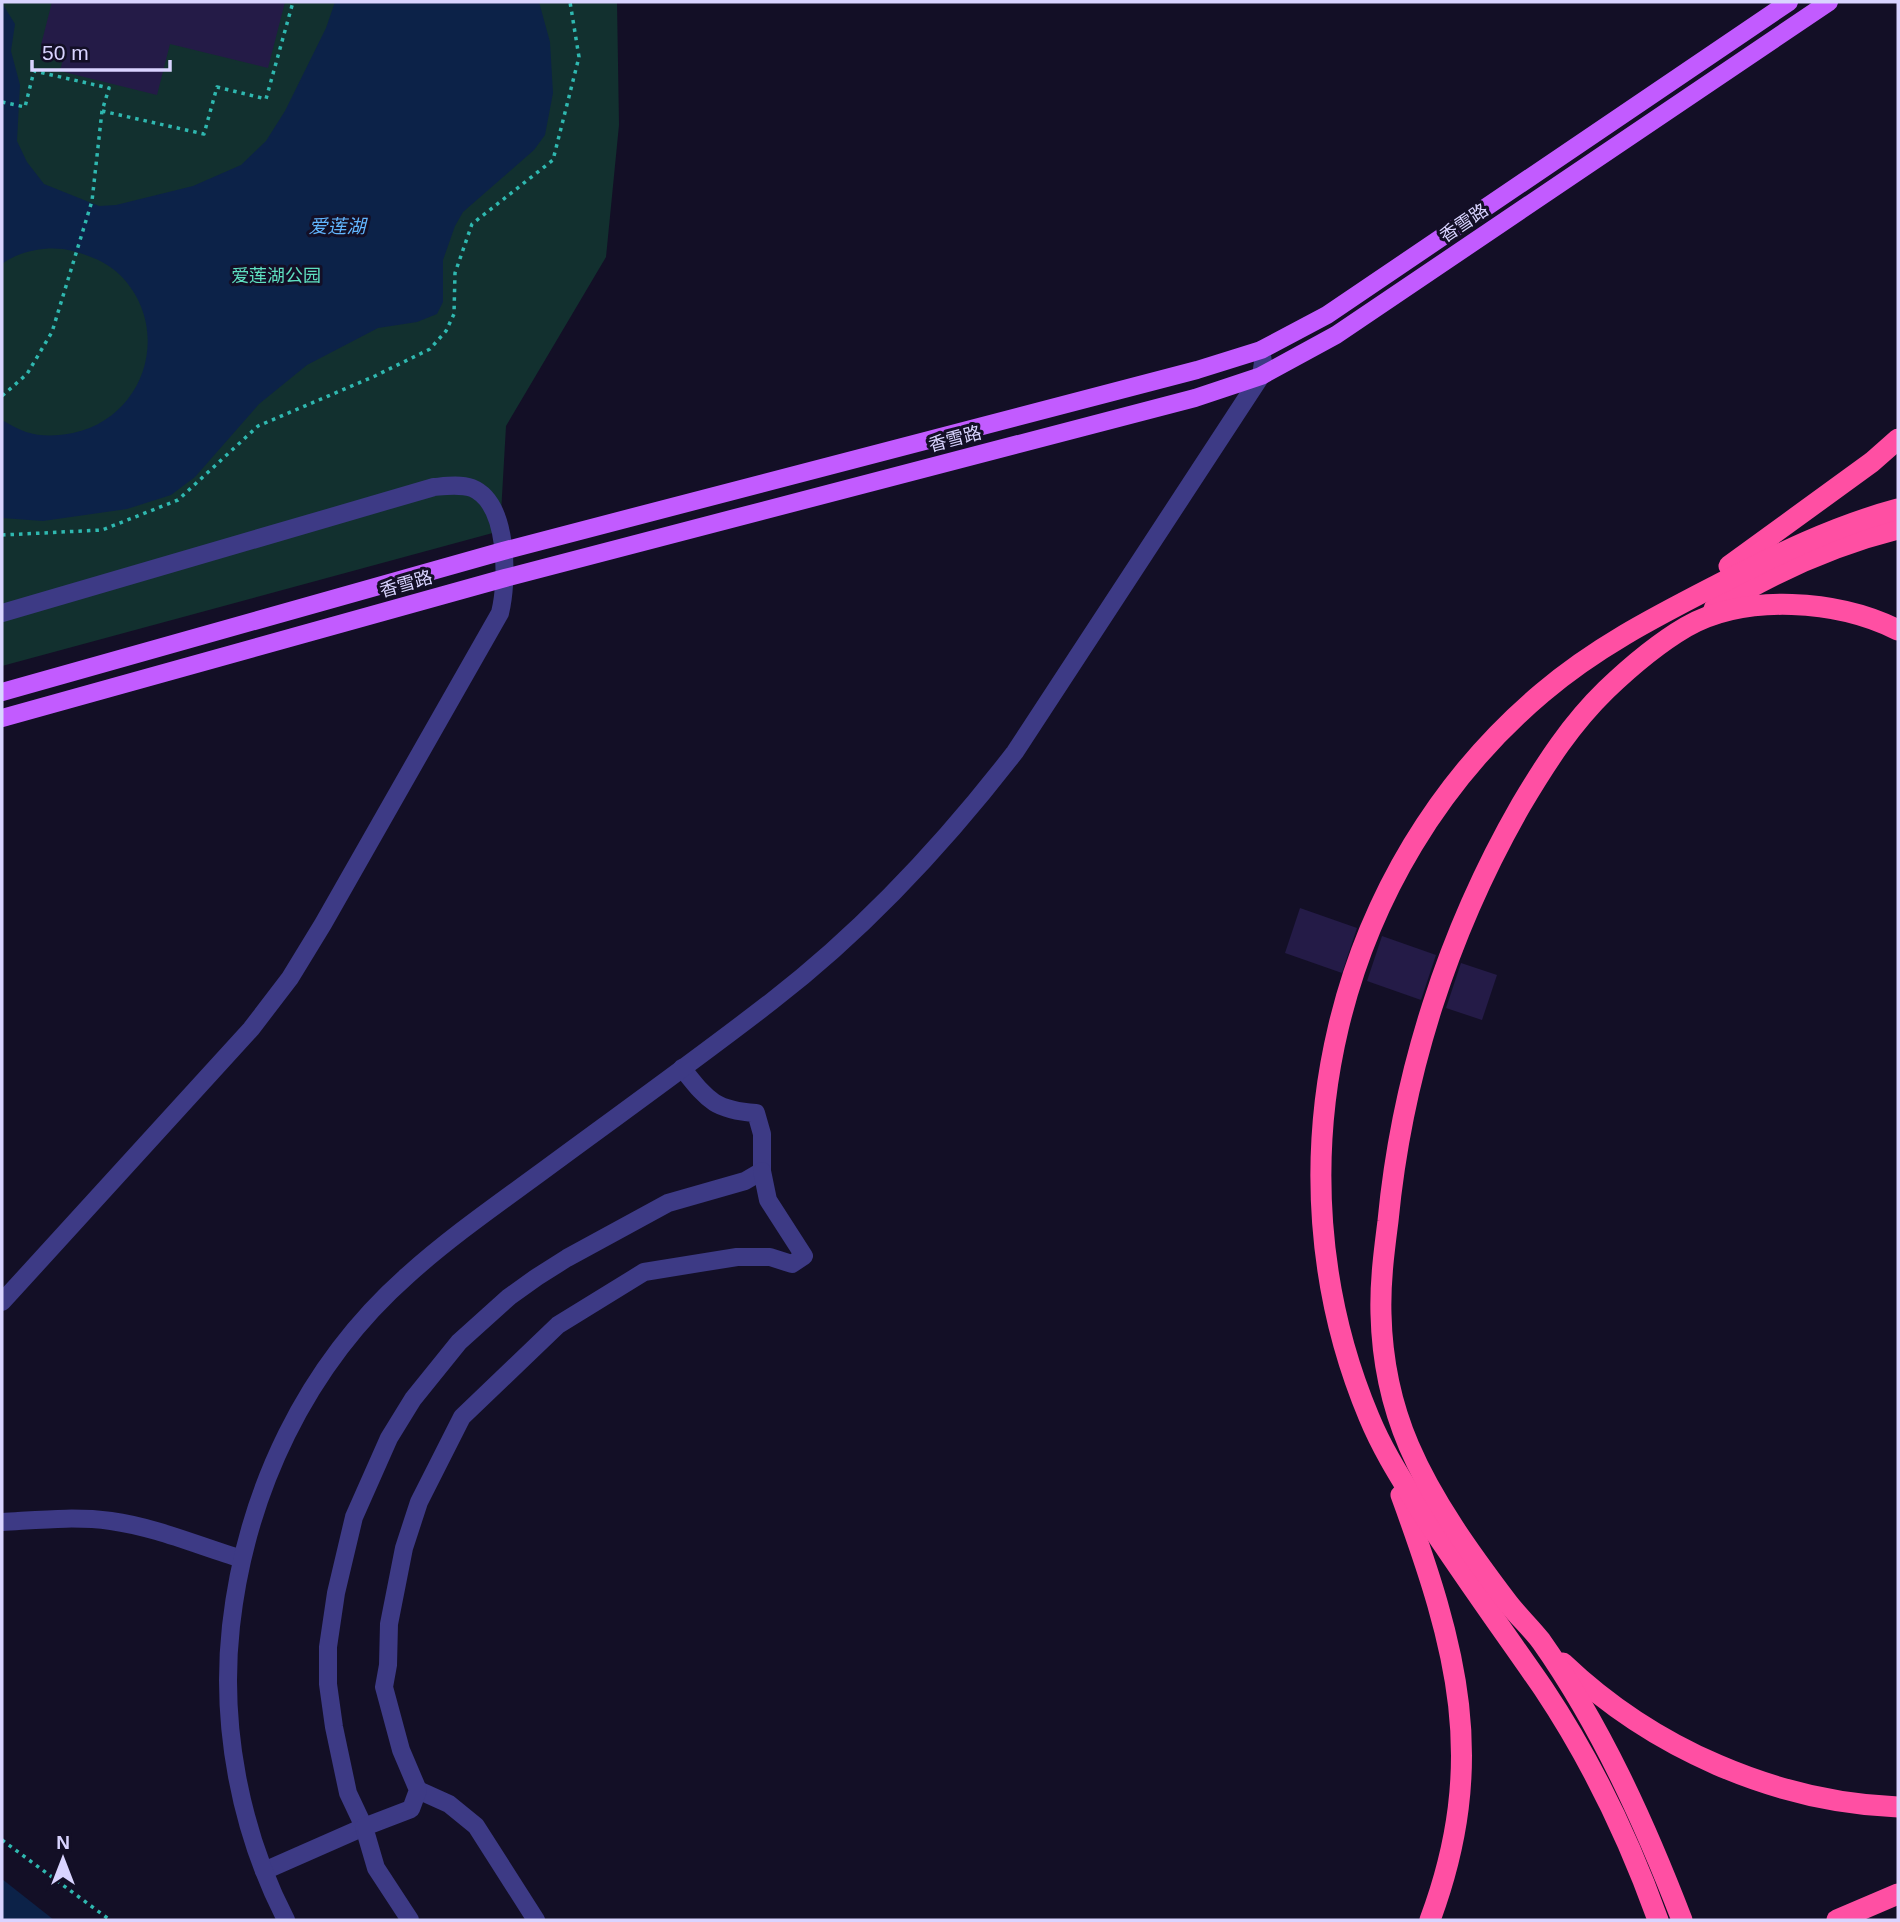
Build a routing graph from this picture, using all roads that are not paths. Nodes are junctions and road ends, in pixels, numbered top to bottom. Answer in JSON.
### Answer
{"nodes":[{"id":1,"x":1789,"y":2,"type":"edge"},
{"id":2,"x":1829,"y":2,"type":"edge"},
{"id":3,"x":1261,"y":350,"type":"junction"},
{"id":4,"x":1261,"y":376,"type":"junction"},
{"id":5,"x":1898,"y":439,"type":"edge"},
{"id":6,"x":1898,"y":509,"type":"edge"},
{"id":7,"x":1898,"y":528,"type":"edge"},
{"id":8,"x":503,"y":551,"type":"junction"},
{"id":9,"x":505,"y":578,"type":"junction"},
{"id":10,"x":1675,"y":606,"type":"junction"},
{"id":11,"x":2,"y":613,"type":"edge"},
{"id":12,"x":1689,"y":626,"type":"junction"},
{"id":13,"x":1898,"y":630,"type":"edge"},
{"id":14,"x":2,"y":692,"type":"edge"},
{"id":15,"x":2,"y":718,"type":"edge"},
{"id":16,"x":682,"y":1068,"type":"junction"},
{"id":17,"x":762,"y":1171,"type":"junction"},
{"id":18,"x":2,"y":1302,"type":"edge"},
{"id":19,"x":1387,"y":1457,"type":"junction"},
{"id":20,"x":2,"y":1522,"type":"edge"},
{"id":21,"x":242,"y":1559,"type":"junction"},
{"id":22,"x":1540,"y":1640,"type":"junction"},
{"id":23,"x":418,"y":1790,"type":"junction"},
{"id":24,"x":1898,"y":1807,"type":"edge"},
{"id":25,"x":364,"y":1827,"type":"junction"},
{"id":26,"x":264,"y":1871,"type":"junction"},
{"id":27,"x":1898,"y":1894,"type":"edge"},
{"id":28,"x":286,"y":1920,"type":"edge"},
{"id":29,"x":410,"y":1920,"type":"edge"},
{"id":30,"x":536,"y":1920,"type":"edge"},
{"id":31,"x":1430,"y":1920,"type":"edge"},
{"id":32,"x":1658,"y":1920,"type":"edge"},
{"id":33,"x":1681,"y":1920,"type":"edge"},
{"id":34,"x":1837,"y":1920,"type":"edge"}],
"edges":[{"from":1,"to":3,"type":"main road","name":"香雪路"},
{"from":2,"to":4,"type":"main road","name":"香雪路"},
{"from":3,"to":4,"type":"street"},
{"from":3,"to":8,"type":"main road","name":"香雪路"},
{"from":4,"to":9,"type":"main road","name":"香雪路"},
{"from":4,"to":16,"type":"street"},
{"from":5,"to":10,"type":"highway"},
{"from":6,"to":10,"type":"highway"},
{"from":7,"to":12,"type":"highway"},
{"from":8,"to":9,"type":"street"},
{"from":8,"to":11,"type":"street"},
{"from":8,"to":14,"type":"main road","name":"香雪路"},
{"from":9,"to":15,"type":"main road","name":"香雪路"},
{"from":9,"to":18,"type":"street"},
{"from":10,"to":19,"type":"highway"},
{"from":12,"to":13,"type":"highway"},
{"from":12,"to":22,"type":"highway"},
{"from":16,"to":17,"type":"street"},
{"from":16,"to":21,"type":"street"},
{"from":17,"to":23,"type":"street"},
{"from":17,"to":25,"type":"street"},
{"from":19,"to":31,"type":"highway"},
{"from":19,"to":32,"type":"highway"},
{"from":20,"to":21,"type":"street"},
{"from":21,"to":26,"type":"street"},
{"from":22,"to":24,"type":"highway"},
{"from":22,"to":33,"type":"highway"},
{"from":23,"to":25,"type":"street"},
{"from":23,"to":30,"type":"street"},
{"from":25,"to":26,"type":"street"},
{"from":25,"to":29,"type":"street"},
{"from":26,"to":28,"type":"street"},
{"from":27,"to":34,"type":"highway"}]}
